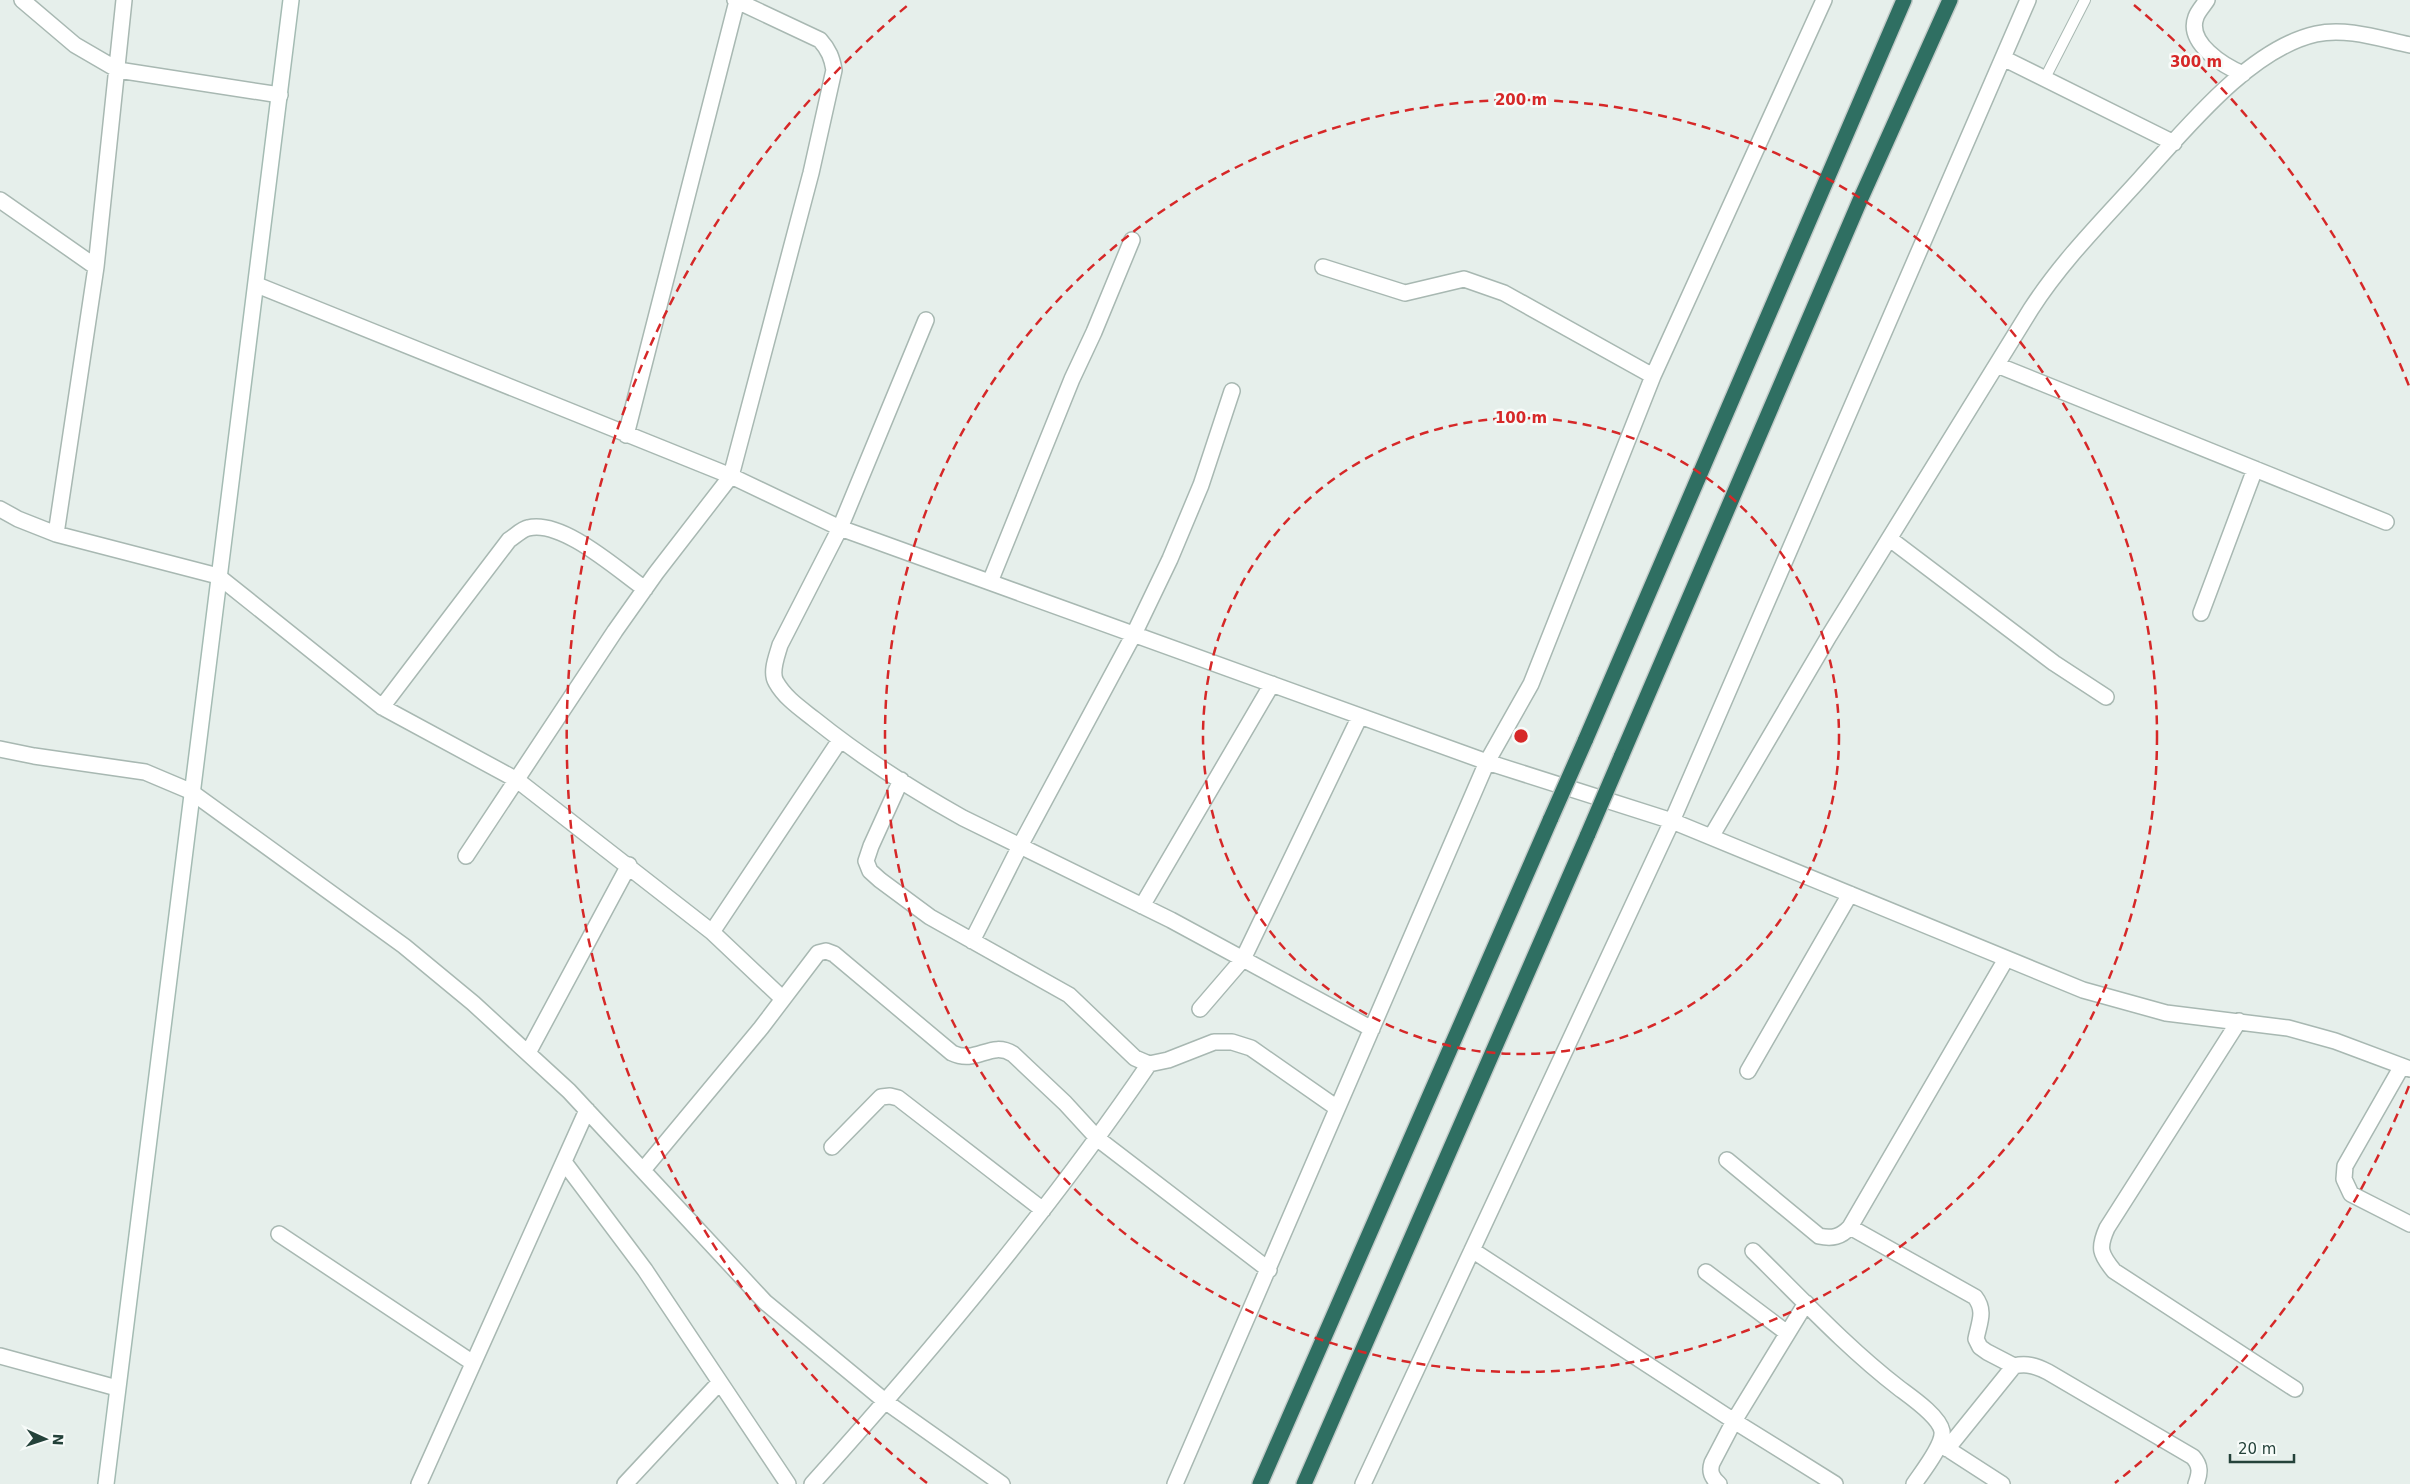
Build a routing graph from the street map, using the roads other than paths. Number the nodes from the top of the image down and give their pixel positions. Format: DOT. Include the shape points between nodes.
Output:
graph roads {
  1 [pos="22,0"];
  2 [pos="124,0"];
  3 [pos="292,0"];
  4 [pos="736,0"];
  5 [pos="1824,0"];
  6 [pos="1904,0"];
  7 [pos="1950,0"];
  8 [pos="2028,0"];
  9 [pos="2085,0"];
  10 [pos="2207,0"];
  11 [pos="2410,45"];
  12 [pos="2003,58"];
  13 [pos="118,70"];
  14 [pos="2243,74"];
  15 [pos="2045,78"];
  16 [pos="280,96"];
  17 [pos="2174,143"];
  18 [pos="0,200"];
  19 [pos="1132,240"];
  20 [pos="96,267"];
  21 [pos="1323,267"];
  22 [pos="257,285"];
  23 [pos="926,320"];
  24 [pos="1997,365"];
  25 [pos="1653,376"];
  26 [pos="1232,391"];
  27 [pos="626,435"];
  28 [pos="2255,469"];
  29 [pos="731,476"];
  30 [pos="0,508"];
  31 [pos="2386,522"];
  32 [pos="840,528"];
  33 [pos="56,534"];
  34 [pos="1890,539"];
  35 [pos="218,576"];
  36 [pos="990,582"];
  37 [pos="645,589"];
  38 [pos="2201,613"];
  39 [pos="1134,634"];
  40 [pos="1272,684"];
  41 [pos="2106,697"];
  42 [pos="382,706"];
  43 [pos="1360,716"];
  44 [pos="840,740"];
  45 [pos="0,749"];
  46 [pos="1487,762"];
  47 [pos="517,780"];
  48 [pos="901,780"];
  49 [pos="190,790"];
  50 [pos="1672,821"];
  51 [pos="1711,837"];
  52 [pos="1020,846"];
  53 [pos="466,856"];
  54 [pos="629,866"];
  55 [pos="1850,894"];
  56 [pos="1142,906"];
  57 [pos="712,932"];
  58 [pos="972,942"];
  59 [pos="1243,959"];
  60 [pos="2006,959"];
  61 [pos="783,999"];
  62 [pos="1200,1010"];
  63 [pos="2239,1021"];
  64 [pos="1372,1029"];
  65 [pos="528,1052"];
  66 [pos="1149,1064"];
  67 [pos="2406,1067"];
  68 [pos="1748,1071"];
  69 [pos="1338,1108"];
  70 [pos="587,1110"];
  71 [pos="1098,1139"];
  72 [pos="832,1147"];
  73 [pos="1727,1160"];
  74 [pos="564,1162"];
  75 [pos="643,1170"];
  76 [pos="1043,1210"];
  77 [pos="2410,1224"];
  78 [pos="1850,1227"];
  79 [pos="279,1234"];
  80 [pos="1472,1250"];
  81 [pos="1753,1251"];
  82 [pos="1269,1270"];
  83 [pos="1706,1272"];
  84 [pos="1806,1303"];
  85 [pos="1788,1333"];
  86 [pos="0,1356"];
  87 [pos="473,1363"];
  88 [pos="2014,1366"];
  89 [pos="719,1383"];
  90 [pos="117,1388"];
  91 [pos="2295,1389"];
  92 [pos="886,1402"];
  93 [pos="1734,1421"];
  94 [pos="1944,1446"];
  95 [pos="106,1484"];
  96 [pos="419,1484"];
  97 [pos="625,1484"];
  98 [pos="788,1484"];
  99 [pos="812,1484"];
  100 [pos="1002,1484"];
  101 [pos="1175,1484"];
  102 [pos="1260,1484"];
  103 [pos="1304,1484"];
  104 [pos="1363,1484"];
  105 [pos="1720,1484"];
  106 [pos="1836,1484"];
  107 [pos="1914,1484"];
  108 [pos="2002,1484"];
  109 [pos="2196,1484"];
  1 -- 13 [label="street" via="75,45"];
  2 -- 13 [label="street"];
  3 -- 16 [label="street"];
  4 -- 27 [label="street"];
  4 -- 29 [label="street" via="820,40 828,48 834,70 812,173"];
  5 -- 25 [label="street"];
  6 -- 102 [label="highway, bridge"];
  7 -- 103 [label="highway, bridge" via="1861,198"];
  8 -- 12 [label="street"];
  9 -- 15 [label="lane"];
  10 -- 14 [label="street" via="2196,18 2196,33 2208,53"];
  11 -- 14 [label="street" via="2344,32 2317,34 2292,42"];
  12 -- 15 [label="street"];
  12 -- 50 [label="street"];
  13 -- 16 [label="street"];
  13 -- 20 [label="street"];
  14 -- 17 [label="street" via="2228,85"];
  15 -- 17 [label="street"];
  16 -- 22 [label="street"];
  17 -- 24 [label="street" via="2050,281"];
  18 -- 20 [label="street"];
  19 -- 36 [label="street"];
  20 -- 33 [label="street"];
  21 -- 25 [label="street" via="1405,292 1464,278 1504,293"];
  22 -- 27 [label="street"];
  22 -- 35 [label="street"];
  23 -- 32 [label="street"];
  24 -- 28 [label="street"];
  24 -- 34 [label="street"];
  25 -- 46 [label="street" via="1531,684"];
  26 -- 39 [label="street" via="1185,527"];
  27 -- 29 [label="street"];
  28 -- 31 [label="street"];
  28 -- 38 [label="street"];
  29 -- 32 [label="street"];
  29 -- 37 [label="street"];
  30 -- 33 [label="street"];
  32 -- 36 [label="street"];
  32 -- 44 [label="street" via="780,645 775,661 775,680 789,699"];
  33 -- 35 [label="street"];
  34 -- 41 [label="street" via="2054,663"];
  34 -- 51 [label="street"];
  35 -- 42 [label="street"];
  35 -- 49 [label="street"];
  36 -- 39 [label="street"];
  37 -- 42 [label="street" via="577,541 549,528 527,528 509,540"];
  37 -- 47 [label="street"];
  39 -- 40 [label="street"];
  39 -- 52 [label="street"];
  40 -- 43 [label="street"];
  40 -- 56 [label="street"];
  42 -- 47 [label="street"];
  43 -- 46 [label="street"];
  43 -- 59 [label="street"];
  44 -- 48 [label="street"];
  44 -- 57 [label="street"];
  45 -- 49 [label="street" via="145,772"];
  46 -- 50 [label="street"];
  46 -- 64 [label="street"];
  47 -- 53 [label="street"];
  47 -- 54 [label="street"];
  48 -- 52 [label="street" via="963,818"];
  48 -- 58 [label="street" via="871,846 866,861 870,871 930,917"];
  49 -- 65 [label="street" via="404,946"];
  49 -- 90 [label="street"];
  50 -- 51 [label="street"];
  50 -- 80 [label="street"];
  51 -- 55 [label="street"];
  52 -- 56 [label="street"];
  52 -- 58 [label="street"];
  54 -- 57 [label="street"];
  54 -- 65 [label="street"];
  55 -- 60 [label="street"];
  55 -- 68 [label="street"];
  56 -- 59 [label="street"];
  57 -- 61 [label="street"];
  58 -- 66 [label="street" via="1070,995 1135,1058"];
  59 -- 62 [label="street"];
  59 -- 64 [label="street"];
  60 -- 63 [label="street" via="2082,990 2166,1013"];
  60 -- 78 [label="street"];
  61 -- 71 [label="street" via="818,953 834,954 952,1053 961,1058 972,1058 1004,1048 1013,1054"];
  61 -- 75 [label="street"];
  63 -- 67 [label="street" via="2288,1028"];
  63 -- 91 [label="street" via="2107,1228 2101,1242 2103,1258 2114,1271"];
  64 -- 69 [label="street"];
  65 -- 70 [label="street"];
  66 -- 69 [label="street" via="1214,1042 1232,1042 1251,1048"];
  66 -- 71 [label="street"];
  67 -- 77 [label="street" via="2345,1166 2344,1179 2351,1194"];
  69 -- 82 [label="street"];
  70 -- 74 [label="street"];
  70 -- 75 [label="street"];
  71 -- 76 [label="street"];
  71 -- 82 [label="street"];
  72 -- 76 [label="street" via="881,1097 898,1098"];
  73 -- 78 [label="street" via="1819,1236 1843,1235"];
  74 -- 87 [label="street"];
  74 -- 89 [label="street" via="645,1270"];
  75 -- 92 [label="street" via="765,1302"];
  76 -- 92 [label="street"];
  78 -- 88 [label="street" via="1975,1297 1981,1304 1976,1339 1980,1347"];
  79 -- 87 [label="street"];
  80 -- 93 [label="street"];
  80 -- 104 [label="street"];
  81 -- 84 [label="street"];
  82 -- 101 [label="street"];
  83 -- 85 [label="street"];
  84 -- 85 [label="street"];
  84 -- 94 [label="street" via="1862,1360 1938,1422"];
  85 -- 93 [label="street"];
  86 -- 90 [label="street"];
  87 -- 96 [label="street"];
  88 -- 94 [label="street"];
  88 -- 109 [label="street" via="2024,1364 2048,1372 2192,1458 2200,1473"];
  89 -- 97 [label="street"];
  89 -- 98 [label="street"];
  90 -- 95 [label="street"];
  92 -- 99 [label="street"];
  92 -- 100 [label="street"];
  93 -- 105 [label="street" via="1710,1470 1714,1480"];
  93 -- 106 [label="street"];
  94 -- 107 [label="street"];
  94 -- 108 [label="street"];
}
